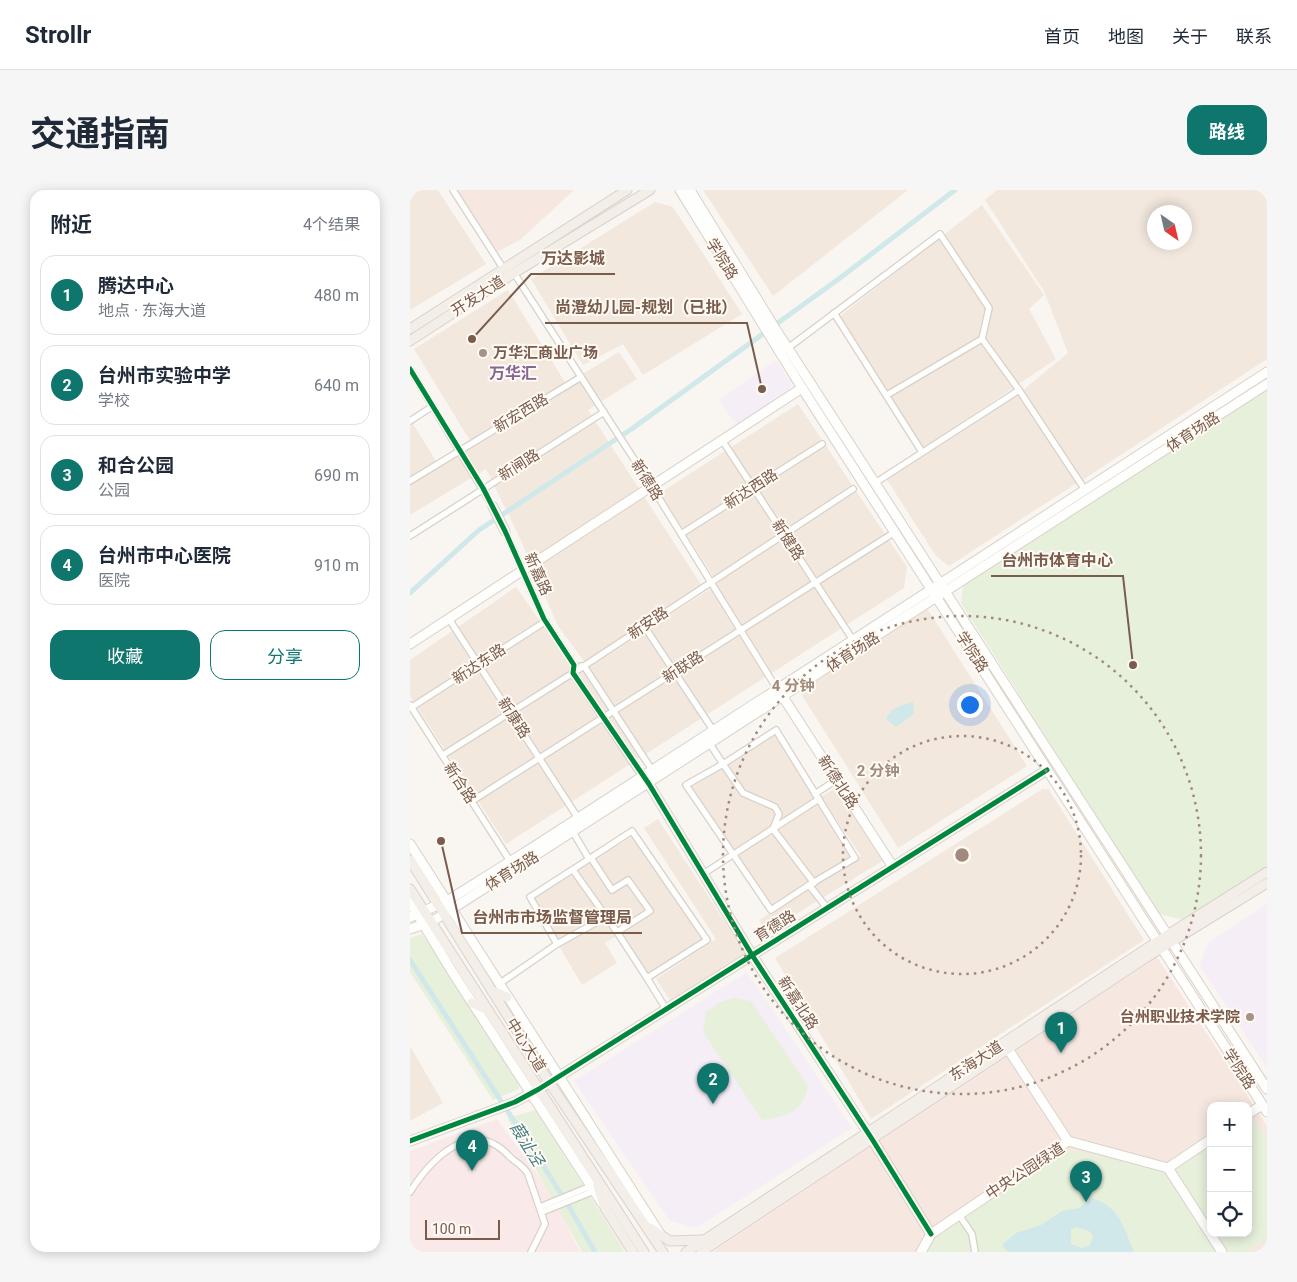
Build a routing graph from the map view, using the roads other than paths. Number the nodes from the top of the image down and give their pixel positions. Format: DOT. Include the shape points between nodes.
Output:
graph roads {
  1 [pos="452,190"];
  2 [pos="627,190"];
  3 [pos="650,190"];
  4 [pos="680,190"];
  5 [pos="690,190"];
  6 [pos="503,268"];
  7 [pos="514,273"];
  8 [pos="834,313"];
  9 [pos="761,314"];
  10 [pos="410,329"];
  11 [pos="773,333"];
  12 [pos="982,338"];
  13 [pos="410,341"];
  14 [pos="788,348"];
  15 [pos="410,369"];
  16 [pos="1267,372"];
  17 [pos="582,377"];
  18 [pos="1267,384"];
  19 [pos="802,388"];
  20 [pos="1019,390"];
  21 [pos="887,395"];
  22 [pos="433,406"];
  23 [pos="604,412"];
  24 [pos="410,421"];
  25 [pos="722,440"];
  26 [pos="822,444"];
  27 [pos="460,450"];
  28 [pos="922,452"];
  29 [pos="410,481"];
  30 [pos="875,483"];
  31 [pos="652,487"];
  32 [pos="483,488"];
  33 [pos="754,488"];
  34 [pos="853,489"];
  35 [pos="1084,490"];
  36 [pos="493,507"];
  37 [pos="505,531"];
  38 [pos="895,532"];
  39 [pos="681,534"];
  40 [pos="784,534"];
  41 [pos="410,536"];
  42 [pos="523,571"];
  43 [pos="710,581"];
  44 [pos="816,583"];
  45 [pos="940,584"];
  46 [pos="931,589"];
  47 [pos="945,592"];
  48 [pos="937,598"];
  49 [pos="449,619"];
  50 [pos="546,621"];
  51 [pos="644,626"];
  52 [pos="740,630"];
  53 [pos="853,640"];
  54 [pos="410,644"];
  55 [pos="478,664"];
  56 [pos="574,664"];
  57 [pos="584,666"];
  58 [pos="674,672"];
  59 [pos="573,673"];
  60 [pos="780,693"];
  61 [pos="411,706"];
  62 [pos="614,711"];
  63 [pos="510,713"];
  64 [pos="603,718"];
  65 [pos="712,730"];
  66 [pos="710,744"];
  67 [pos="442,756"];
  68 [pos="540,758"];
  69 [pos="723,764"];
  70 [pos="652,770"];
  71 [pos="1048,770"];
  72 [pos="642,776"];
  73 [pos="836,780"];
  74 [pos="649,784"];
  75 [pos="817,797"];
  76 [pos="472,801"];
  77 [pos="578,818"];
  78 [pos="772,829"];
  79 [pos="573,832"];
  80 [pos="410,844"];
  81 [pos="733,854"];
  82 [pos="590,859"];
  83 [pos="410,860"];
  84 [pos="510,861"];
  85 [pos="893,867"];
  86 [pos="573,870"];
  87 [pos="1267,872"];
  88 [pos="703,874"];
  89 [pos="1267,883"];
  90 [pos="811,884"];
  91 [pos="410,889"];
  92 [pos="410,902"];
  93 [pos="445,908"];
  94 [pos="827,908"];
  95 [pos="418,915"];
  96 [pos="606,917"];
  97 [pos="428,923"];
  98 [pos="410,929"];
  99 [pos="617,932"];
  100 [pos="1169,938"];
  101 [pos="557,944"];
  102 [pos="1159,944"];
  103 [pos="752,955"];
  104 [pos="647,978"];
  105 [pos="499,984"];
  106 [pos="492,992"];
  107 [pos="507,997"];
  108 [pos="472,1002"];
  109 [pos="666,1009"];
  110 [pos="488,1010"];
  111 [pos="1008,1049"];
  112 [pos="558,1076"];
  113 [pos="549,1082"];
  114 [pos="1267,1089"];
  115 [pos="536,1091"];
  116 [pos="1265,1108"];
  117 [pos="1252,1113"];
  118 [pos="870,1135"];
  119 [pos="410,1141"];
  120 [pos="1068,1142"];
  121 [pos="1207,1142"];
  122 [pos="1168,1168"];
  123 [pos="595,1176"];
  124 [pos="619,1179"];
  125 [pos="592,1188"];
  126 [pos="410,1192"];
  127 [pos="605,1208"];
  128 [pos="541,1209"];
  129 [pos="959,1215"];
  130 [pos="641,1219"];
  131 [pos="931,1234"];
  132 [pos="661,1236"];
  133 [pos="704,1248"];
  134 [pos="531,1252"];
  135 [pos="633,1252"];
  136 [pos="644,1252"];
  137 [pos="663,1252"];
  138 [pos="686,1252"];
  139 [pos="921,1252"];
  140 [pos="975,1252"];
  141 [pos="1222,1252"];
  1 -- 6 [label="street"];
  2 -- 10 [label="main road, 开发大道"];
  3 -- 7 [label="main road, 开发大道"];
  4 -- 9 [label="main road, 学院路"];
  5 -- 9 [label="main road, 学院路"];
  7 -- 13 [label="main road, 开发大道"];
  7 -- 17 [label="street, 新德路"];
  8 -- 12 [label="street" via="940,234 989,308"];
  8 -- 14 [label="street"];
  8 -- 21 [label="street"];
  9 -- 11 [label="main road, 学院路"];
  11 -- 14 [label="main road, 学院路"];
  11 -- 19 [label="main road, 学院路"];
  12 -- 20 [label="street"];
  12 -- 21 [label="street"];
  14 -- 30 [label="main road, 学院路"];
  15 -- 22 [label="street, 新嘉路"];
  16 -- 35 [label="main road"];
  17 -- 23 [label="street, 新德路"];
  17 -- 27 [label="street, 新宏西路"];
  18 -- 47 [label="main road, 体育场路"];
  19 -- 25 [label="main road"];
  19 -- 38 [label="main road, 学院路"];
  20 -- 28 [label="street"];
  20 -- 35 [label="street"];
  21 -- 28 [label="street"];
  22 -- 24 [label="street"];
  22 -- 27 [label="street, 新嘉路"];
  23 -- 31 [label="street, 新德路"];
  23 -- 32 [label="street, 新闸路"];
  25 -- 31 [label="main road"];
  25 -- 33 [label="street, 新健路"];
  26 -- 33 [label="street, 新达西路"];
  27 -- 29 [label="street, 新宏西路"];
  27 -- 32 [label="street, 新嘉路"];
  28 -- 30 [label="street"];
  30 -- 45 [label="main road, 学院路"];
  31 -- 39 [label="street, 新德路"];
  31 -- 42 [label="main road"];
  32 -- 36 [label="street, 新嘉路"];
  32 -- 41 [label="street, 新闸路"];
  33 -- 39 [label="street, 新达西路"];
  33 -- 40 [label="street, 新健路"];
  34 -- 40 [label="street, 新安路"];
  35 -- 45 [label="main road"];
  36 -- 37 [label="main road, 新嘉路"];
  37 -- 42 [label="street, 新嘉路"];
  38 -- 44 [label="street, 新联路"];
  38 -- 46 [label="main road, 学院路"];
  39 -- 43 [label="street, 新德路"];
  40 -- 43 [label="street, 新安路"];
  40 -- 44 [label="street, 新健路"];
  42 -- 49 [label="main road"];
  42 -- 50 [label="street, 新嘉路"];
  43 -- 51 [label="street, 新安路"];
  43 -- 52 [label="street, 新德路"];
  44 -- 52 [label="street, 新联路"];
  44 -- 53 [label="street, 新健路"];
  45 -- 46 [label="main road"];
  45 -- 47 [label="main road, 学院路"];
  46 -- 48 [label="main road, 学院路"];
  46 -- 53 [label="main road"];
  47 -- 48 [label="main road, 体育场路"];
  47 -- 100 [label="main road, 学院路"];
  48 -- 60 [label="main road, 体育场路"];
  48 -- 71 [label="main road, 学院路"];
  49 -- 54 [label="main road"];
  49 -- 55 [label="street, 新康路"];
  50 -- 55 [label="street, 新达东路"];
  50 -- 56 [label="street, 新嘉路"];
  51 -- 57 [label="street, 新安路"];
  51 -- 58 [label="street"];
  52 -- 58 [label="street, 新联路"];
  52 -- 60 [label="street, 新德路"];
  53 -- 60 [label="main road"];
  55 -- 61 [label="street, 新达东路"];
  55 -- 63 [label="street, 新康路"];
  56 -- 57 [label="street"];
  56 -- 59 [label="street"];
  57 -- 59 [label="street, 新安路"];
  57 -- 62 [label="street"];
  58 -- 62 [label="street, 新联路"];
  58 -- 65 [label="street"];
  59 -- 63 [label="street, 新安路"];
  59 -- 64 [label="street"];
  60 -- 65 [label="main road"];
  60 -- 66 [label="main road, 体育场路"];
  60 -- 73 [label="main road, 新德北路"];
  61 -- 67 [label="street, 新合路"];
  62 -- 64 [label="street, 新联路"];
  62 -- 70 [label="street"];
  63 -- 67 [label="street, 新安路"];
  63 -- 68 [label="street, 新康路"];
  64 -- 68 [label="street, 新联路"];
  64 -- 72 [label="street"];
  65 -- 70 [label="main road"];
  66 -- 69 [label="street"];
  66 -- 74 [label="main road, 体育场路"];
  67 -- 76 [label="street, 新合路"];
  68 -- 76 [label="street, 新联路"];
  68 -- 77 [label="street, 新康路"];
  69 -- 75 [label="street" via="776,730"];
  69 -- 78 [label="street" via="743,793 775,806 779,814"];
  69 -- 81 [label="street" via="686,785"];
  70 -- 72 [label="main road"];
  70 -- 74 [label="street"];
  71 -- 85 [label="main road, 育德路"];
  71 -- 102 [label="main road, 学院路"];
  72 -- 74 [label="street"];
  72 -- 77 [label="main road"];
  73 -- 75 [label="street"];
  73 -- 85 [label="main road, 新德北路"];
  74 -- 79 [label="main road, 体育场路"];
  74 -- 88 [label="main road, 新嘉北路"];
  75 -- 78 [label="street"];
  75 -- 90 [label="street" via="854,858"];
  76 -- 84 [label="street, 新合路"];
  77 -- 84 [label="main road"];
  78 -- 81 [label="street"];
  78 -- 90 [label="street"];
  79 -- 82 [label="street"];
  79 -- 93 [label="main road, 体育场路"];
  80 -- 93 [label="main road"];
  81 -- 88 [label="street"];
  81 -- 90 [label="street" via="771,910"];
  82 -- 86 [label="street"];
  82 -- 99 [label="street" via="612,890 628,880 650,911"];
  82 -- 104 [label="street" via="632,831 707,940"];
  83 -- 93 [label="main road, 中心大道"];
  84 -- 93 [label="main road"];
  85 -- 94 [label="main road, 育德路"];
  86 -- 96 [label="street"];
  86 -- 101 [label="street" via="530,897"];
  87 -- 100 [label="main road, 东海大道"];
  88 -- 103 [label="main road, 新嘉北路"];
  89 -- 100 [label="main road, 东海大道"];
  90 -- 94 [label="street"];
  91 -- 95 [label="main road, 中心大道"];
  92 -- 95 [label="main road"];
  93 -- 95 [label="main road"];
  93 -- 97 [label="main road, 体育场路"];
  93 -- 105 [label="main road"];
  93 -- 106 [label="main road, 中心大道"];
  94 -- 103 [label="main road, 育德路"];
  95 -- 97 [label="main road, 中心大道"];
  96 -- 99 [label="street"];
  96 -- 101 [label="street"];
  97 -- 98 [label="main road, 体育场路"];
  97 -- 108 [label="main road"];
  97 -- 110 [label="main road, 中心大道"];
  99 -- 104 [label="street"];
  100 -- 102 [label="main road, 东海大道"];
  100 -- 114 [label="main road, 学院路"];
  101 -- 105 [label="street"];
  102 -- 111 [label="main road, 东海大道"];
  102 -- 116 [label="main road, 学院路"];
  102 -- 118 [label="main road, 东海大道"];
  103 -- 109 [label="main road, 育德路"];
  103 -- 118 [label="main road, 新嘉北路"];
  104 -- 109 [label="street"];
  105 -- 107 [label="main road"];
  106 -- 107 [label="main road"];
  106 -- 113 [label="main road, 中心大道"];
  107 -- 112 [label="main road"];
  108 -- 110 [label="main road"];
  108 -- 115 [label="main road"];
  109 -- 112 [label="main road, 育德路"];
  110 -- 115 [label="main road, 中心大道"];
  111 -- 118 [label="main road, 东海大道"];
  111 -- 120 [label="main road"];
  112 -- 113 [label="main road, 育德路"];
  112 -- 124 [label="main road"];
  113 -- 115 [label="main road, 育德路"];
  113 -- 124 [label="main road, 中心大道"];
  115 -- 119 [label="main road, 育德路"];
  115 -- 123 [label="main road, 中心大道"];
  115 -- 125 [label="main road"];
  116 -- 117 [label="main road"];
  118 -- 131 [label="main road, 新嘉北路"];
  118 -- 133 [label="main road, 东海大道"];
  120 -- 122 [label="main road, 中央公园绿道"];
  120 -- 129 [label="main road, 中央公园绿道"];
  121 -- 122 [label="main road"];
  122 -- 141 [label="main road"];
  123 -- 127 [label="main road"];
  123 -- 136 [label="main road, 中心大道"];
  124 -- 130 [label="main road, 中心大道"];
  124 -- 132 [label="main road"];
  125 -- 127 [label="main road"];
  125 -- 128 [label="street"];
  126 -- 128 [label="street" via="429,1165 455,1145 472,1139 483,1140 507,1152 525,1167"];
  127 -- 135 [label="main road"];
  128 -- 134 [label="street" via="545,1224"];
  129 -- 131 [label="main road, 中央公园绿道"];
  129 -- 140 [label="street" via="972,1234"];
  130 -- 132 [label="main road"];
  130 -- 137 [label="main road, 中心大道"];
  131 -- 139 [label="main road, 中央公园绿道"];
  132 -- 133 [label="main road"];
  133 -- 138 [label="main road, 东海大道"];
}
